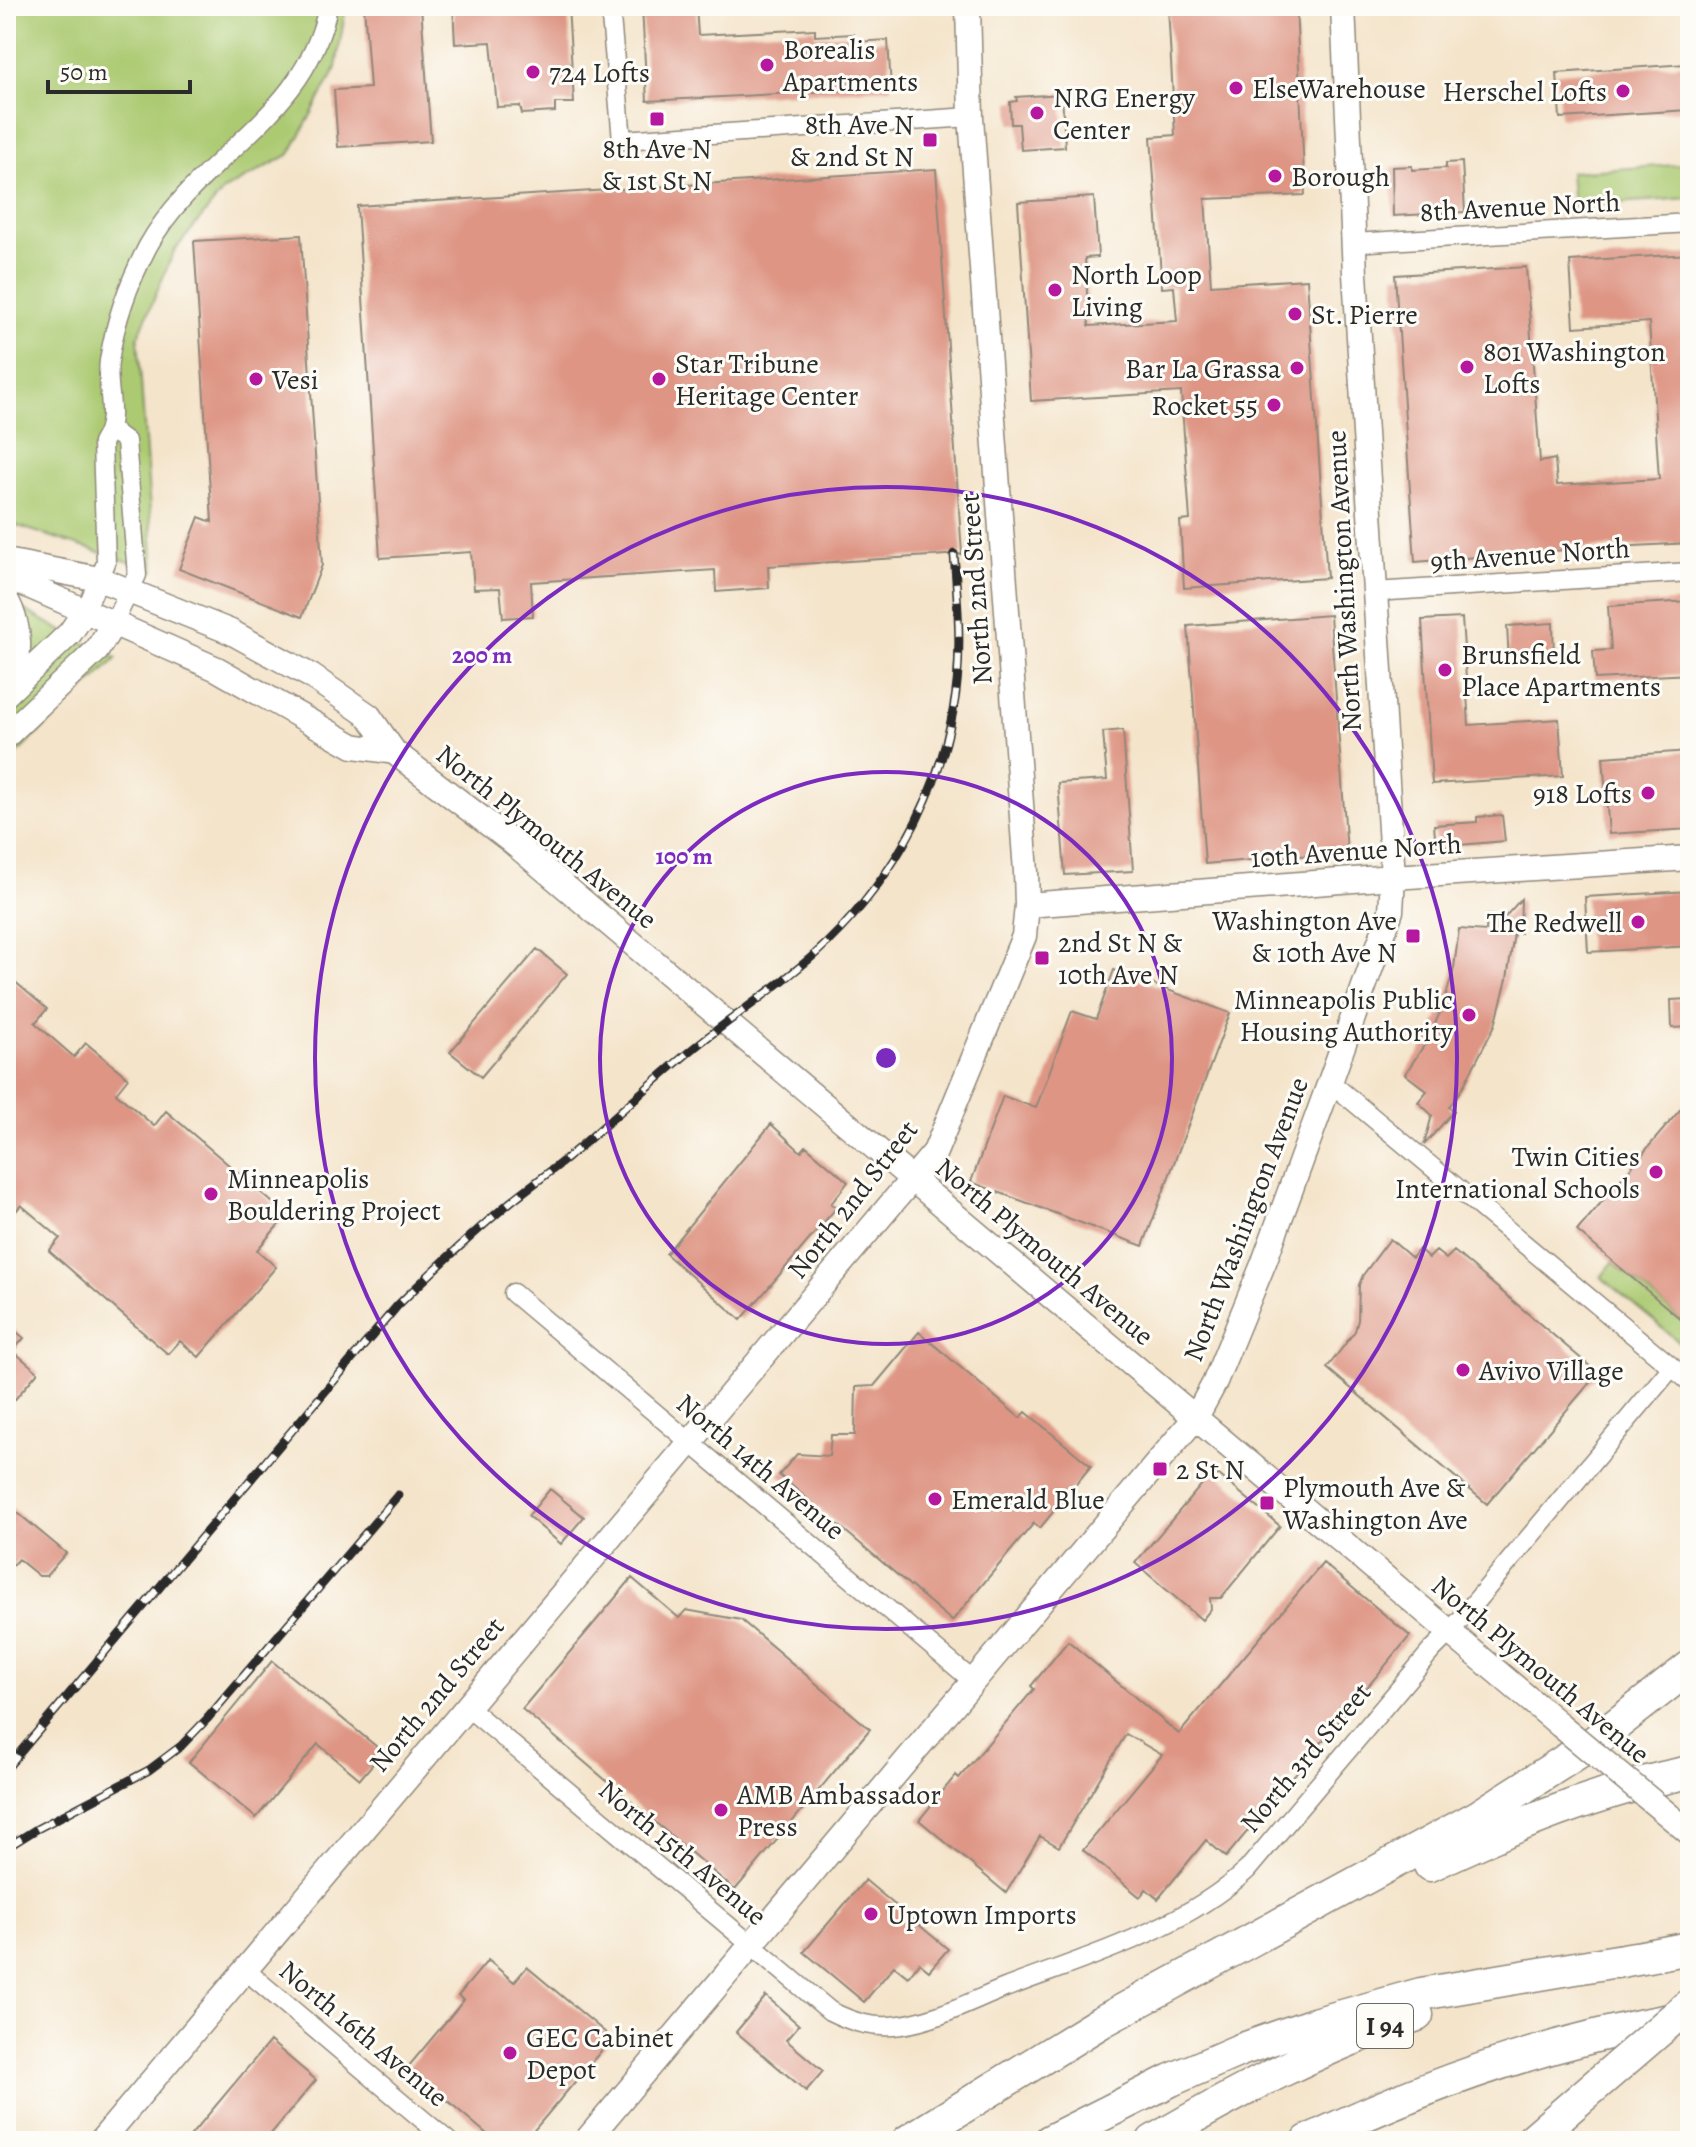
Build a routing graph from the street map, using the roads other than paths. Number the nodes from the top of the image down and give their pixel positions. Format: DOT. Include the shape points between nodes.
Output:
graph roads {
  1 [pos="328,6"];
  2 [pos="610,6"];
  3 [pos="968,6"];
  4 [pos="1343,6"];
  5 [pos="971,117"];
  6 [pos="1690,223"];
  7 [pos="1353,243"];
  8 [pos="111,430"];
  9 [pos="6,561"];
  10 [pos="1690,572"];
  11 [pos="6,576"];
  12 [pos="99,579"];
  13 [pos="130,591"];
  14 [pos="1374,592"];
  15 [pos="6,599"];
  16 [pos="85,611"];
  17 [pos="113,624"];
  18 [pos="8,692"];
  19 [pos="6,736"];
  20 [pos="394,752"];
  21 [pos="1690,858"];
  22 [pos="1393,877"];
  23 [pos="1027,905"];
  24 [pos="1330,1082"];
  25 [pos="913,1179"];
  26 [pos="513,1293"];
  27 [pos="1672,1367"];
  28 [pos="1690,1382"];
  29 [pos="1196,1417"];
  30 [pos="689,1441"];
  31 [pos="1450,1632"];
  32 [pos="1690,1667"];
  33 [pos="973,1681"];
  34 [pos="466,1706"];
  35 [pos="1690,1772"];
  36 [pos="1690,1833"];
  37 [pos="750,1946"];
  38 [pos="1690,1948"];
  39 [pos="1635,1958"];
  40 [pos="244,1969"];
  41 [pos="1690,2004"];
  42 [pos="1690,2017"];
  43 [pos="872,2027"];
  44 [pos="1050,2052"];
  45 [pos="101,2141"];
  46 [pos="448,2141"];
  47 [pos="586,2141"];
  48 [pos="908,2141"];
  49 [pos="1050,2141"];
  50 [pos="1153,2141"];
  51 [pos="1308,2141"];
  52 [pos="1531,2141"];
  1 -- 8 [label="street" via="316,44 273,112 198,182 148,246 123,301 108,365"];
  2 -- 5 [label="street" via="622,140"];
  3 -- 5 [label="main road, North 2nd Street"];
  4 -- 7 [label="main road, North Washington Avenue"];
  5 -- 23 [label="main road, North 2nd Street"];
  6 -- 7 [label="street, 8th Avenue North"];
  7 -- 14 [label="main road, North Washington Avenue"];
  8 -- 12 [label="street" via="102,443 106,563"];
  8 -- 13 [label="street" via="126,441 137,575"];
  9 -- 12 [label="main road, North Plymouth Avenue"];
  10 -- 14 [label="street, 9th Avenue North"];
  11 -- 16 [label="main road, North Plymouth Avenue"];
  12 -- 13 [label="main road, North Plymouth Avenue"];
  12 -- 16 [label="street"];
  13 -- 17 [label="street"];
  13 -- 20 [label="main road, North Plymouth Avenue" via="231,632 311,676 369,716"];
  14 -- 22 [label="main road, North Washington Avenue"];
  15 -- 18 [label="main road" via="19,631 19,664"];
  16 -- 17 [label="main road, North Plymouth Avenue"];
  16 -- 18 [label="main road" via="70,633"];
  17 -- 19 [label="main road" via="97,650"];
  17 -- 20 [label="main road, North Plymouth Avenue" via="217,669 353,746"];
  20 -- 25 [label="main road, North Plymouth Avenue" via="511,841"];
  21 -- 22 [label="main road, 10th Avenue North"];
  22 -- 23 [label="main road, 10th Avenue North"];
  22 -- 24 [label="main road, North Washington Avenue" via="1391,911"];
  23 -- 25 [label="main road, North 2nd Street" via="1024,936 935,1152"];
  24 -- 27 [label="street"];
  24 -- 29 [label="main road, North Washington Avenue" via="1264,1262"];
  25 -- 29 [label="main road, North Plymouth Avenue"];
  25 -- 30 [label="main road, North 2nd Street"];
  26 -- 30 [label="street, North 14th Avenue"];
  27 -- 28 [label="street"];
  27 -- 31 [label="street, North 3rd Street"];
  29 -- 31 [label="main road, North Plymouth Avenue"];
  29 -- 33 [label="main road, North Washington Avenue"];
  30 -- 33 [label="street, North 14th Avenue"];
  30 -- 34 [label="main road, North 2nd Street"];
  31 -- 36 [label="main road, North Plymouth Avenue, bridge"];
  31 -- 43 [label="street, North 3rd Street" via="1247,1870 1211,1898 1141,1936 927,2019"];
  32 -- 44 [label="highway" via="1594,1742 1479,1816"];
  33 -- 37 [label="main road, North Washington Avenue"];
  34 -- 37 [label="street, North 15th Avenue"];
  34 -- 40 [label="main road, North 2nd Street"];
  35 -- 44 [label="highway" via="1589,1800 1490,1838"];
  37 -- 43 [label="street, North 15th Avenue" via="830,2011"];
  37 -- 47 [label="main road, North Washington Avenue"];
  38 -- 39 [label="highway, I 94"];
  39 -- 49 [label="highway" via="1421,1994 1314,2024 1171,2080"];
  39 -- 50 [label="highway, I 94" via="1479,1995 1404,2019 1276,2074"];
  40 -- 45 [label="main road, North 2nd Street"];
  40 -- 46 [label="street, North 16th Avenue"];
  41 -- 52 [label="highway, bridge"];
  42 -- 51 [label="highway" via="1523,2057 1381,2108"];
  44 -- 48 [label="highway"];
}
